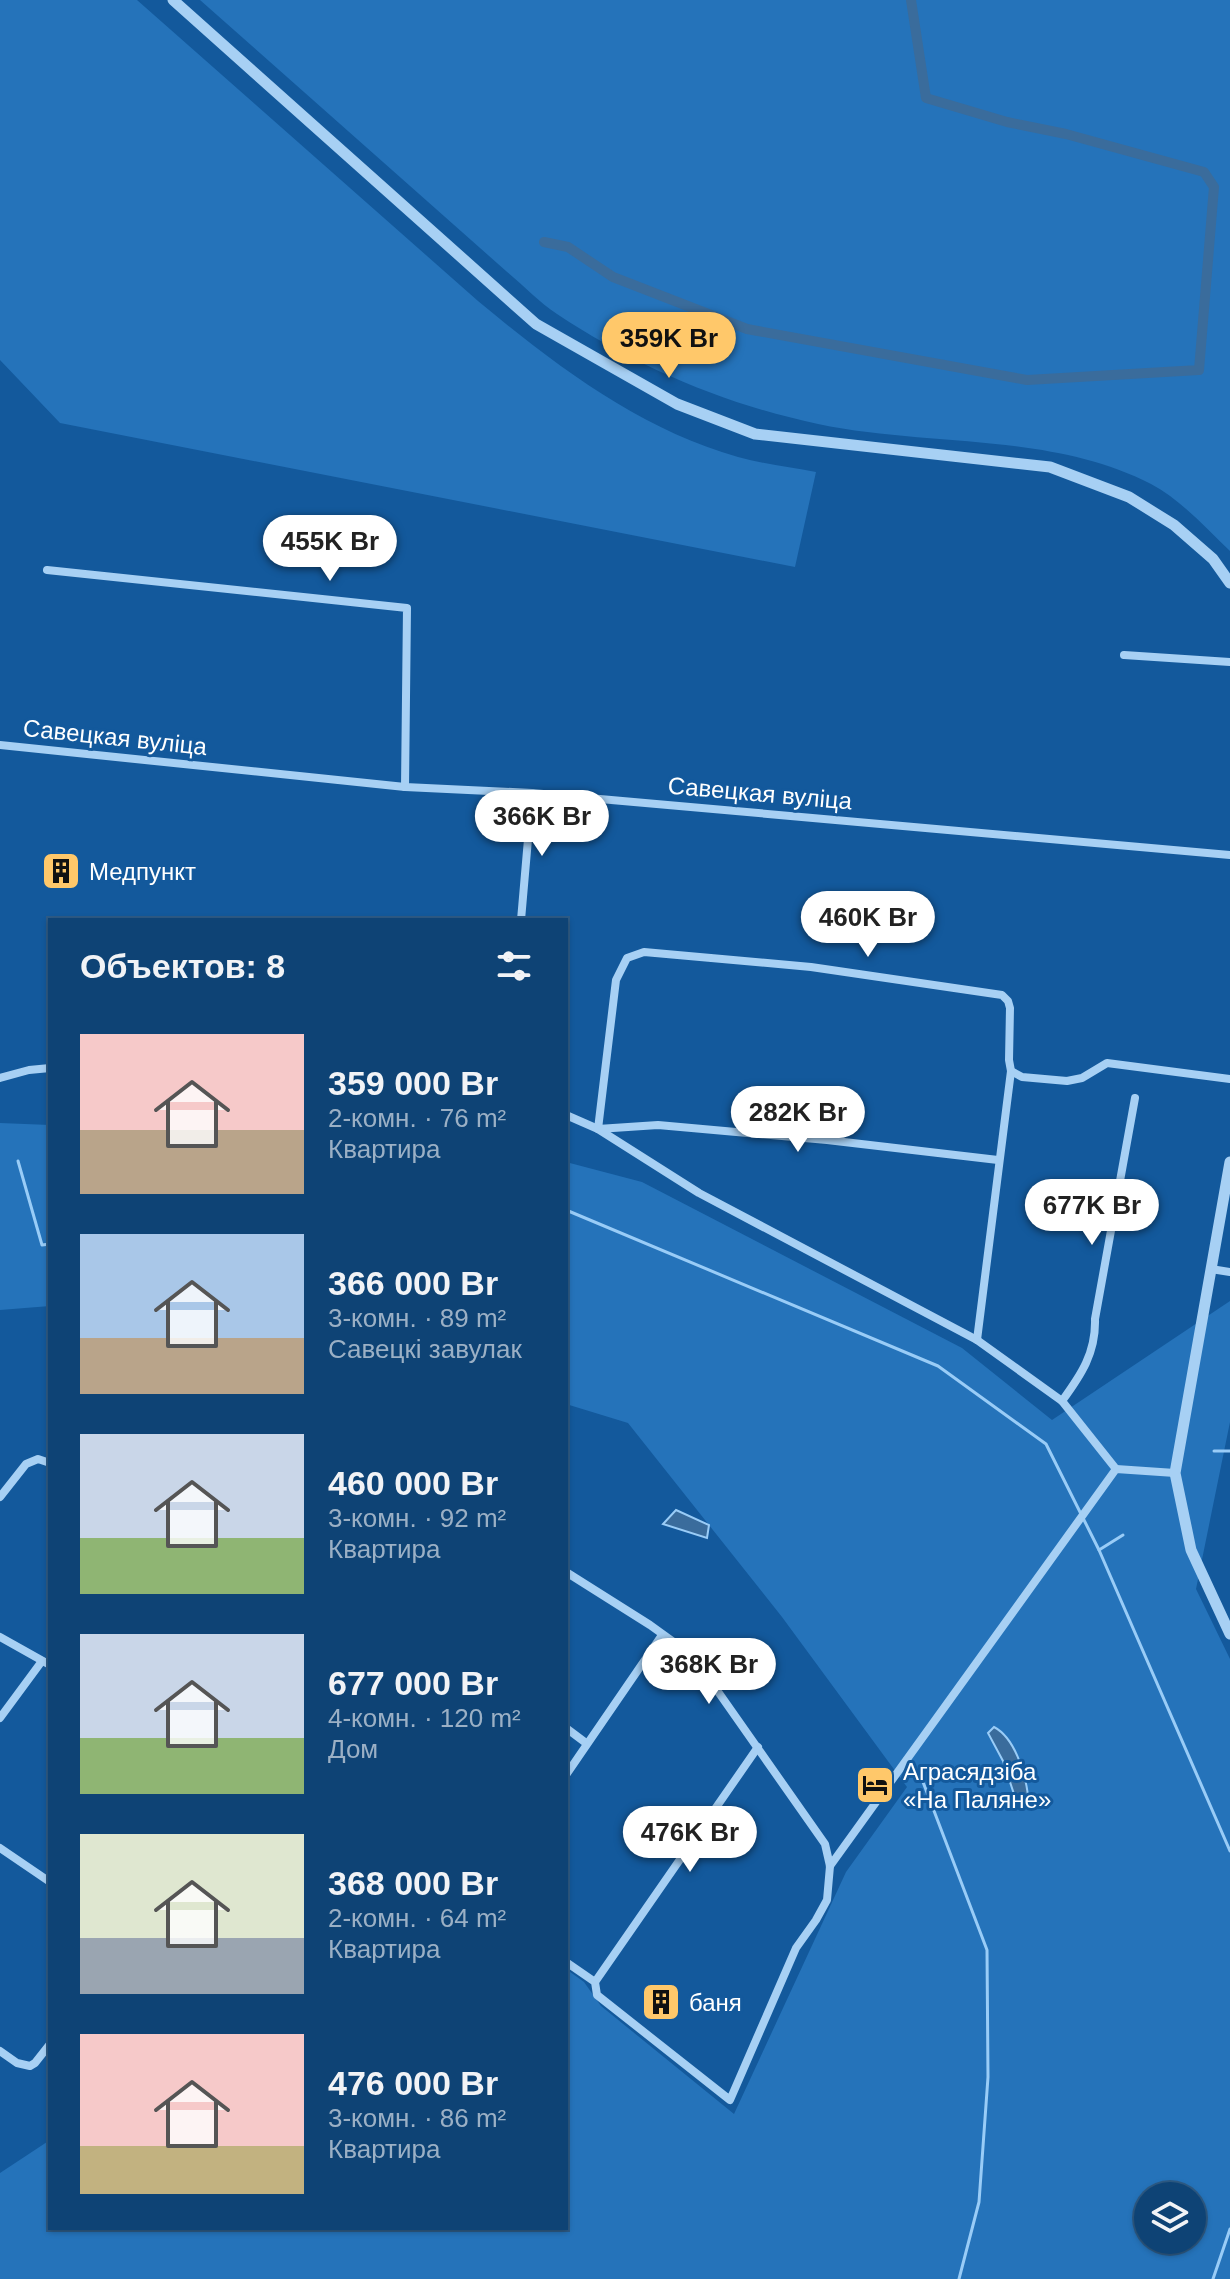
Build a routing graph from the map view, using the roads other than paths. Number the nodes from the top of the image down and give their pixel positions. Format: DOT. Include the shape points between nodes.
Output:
graph roads {
  1 [pos="173,0"];
  2 [pos="47,570"];
  3 [pos="1230,583"];
  4 [pos="1124,655"];
  5 [pos="1230,662"];
  6 [pos="0,745"];
  7 [pos="405,787"];
  8 [pos="532,793"];
  9 [pos="1230,855"];
  10 [pos="521,918"];
  11 [pos="48,1068"];
  12 [pos="1011,1071"];
  13 [pos="0,1078"];
  14 [pos="1230,1079"];
  15 [pos="1135,1098"];
  16 [pos="568,1116"];
  17 [pos="598,1129"];
  18 [pos="998,1160"];
  19 [pos="1230,1162"];
  20 [pos="1211,1269"];
  21 [pos="1230,1272"];
  22 [pos="977,1340"];
  23 [pos="1062,1401"];
  24 [pos="48,1462"];
  25 [pos="1116,1469"];
  26 [pos="1175,1473"];
  27 [pos="0,1497"];
  28 [pos="568,1573"];
  29 [pos="1230,1634"];
  30 [pos="662,1635"];
  31 [pos="0,1637"];
  32 [pos="46,1663"];
  33 [pos="0,1718"];
  34 [pos="568,1730"];
  35 [pos="586,1743"];
  36 [pos="758,1747"];
  37 [pos="568,1772"];
  38 [pos="0,1848"];
  39 [pos="830,1866"];
  40 [pos="48,1881"];
  41 [pos="568,1963"];
  42 [pos="595,1982"];
  43 [pos="48,2047"];
  44 [pos="0,2051"];
  1 -- 3 [label="street" via="536,324 677,404 755,434 1050,467 1129,497 1174,525 1213,559"];
  2 -- 7 [label="street" via="407,608"];
  4 -- 5 [label="street"];
  6 -- 7 [label="street, Савецкая вуліца"];
  7 -- 8 [label="street, Савецкая вуліца"];
  8 -- 9 [label="street, Савецкая вуліца"];
  8 -- 10 [label="street"];
  11 -- 13 [label="street"];
  12 -- 14 [label="street" via="1067,1081 1107,1063"];
  12 -- 17 [label="street" via="1010,1008 1002,995 811,967 644,952 627,958 616,980"];
  12 -- 18 [label="street"];
  15 -- 23 [label="street" via="1096,1336 1087,1367"];
  16 -- 17 [label="street"];
  17 -- 18 [label="street" via="658,1125"];
  17 -- 22 [label="street" via="699,1193"];
  18 -- 22 [label="street"];
  19 -- 20 [label="street"];
  20 -- 21 [label="street"];
  20 -- 26 [label="street"];
  22 -- 23 [label="street"];
  23 -- 25 [label="street"];
  24 -- 27 [label="street" via="38,1459 26,1464"];
  25 -- 26 [label="street"];
  25 -- 39 [label="street"];
  26 -- 29 [label="street" via="1191,1550"];
  28 -- 30 [label="street"];
  30 -- 35 [label="street"];
  30 -- 36 [label="street" via="693,1656"];
  31 -- 32 [label="street"];
  32 -- 33 [label="street"];
  34 -- 35 [label="street"];
  35 -- 37 [label="street"];
  36 -- 39 [label="street" via="825,1844"];
  36 -- 42 [label="street"];
  38 -- 40 [label="street"];
  39 -- 42 [label="street" via="827,1900 796,1948 730,2100 597,1995"];
  41 -- 42 [label="street"];
  43 -- 44 [label="street" via="30,2066"];
}
